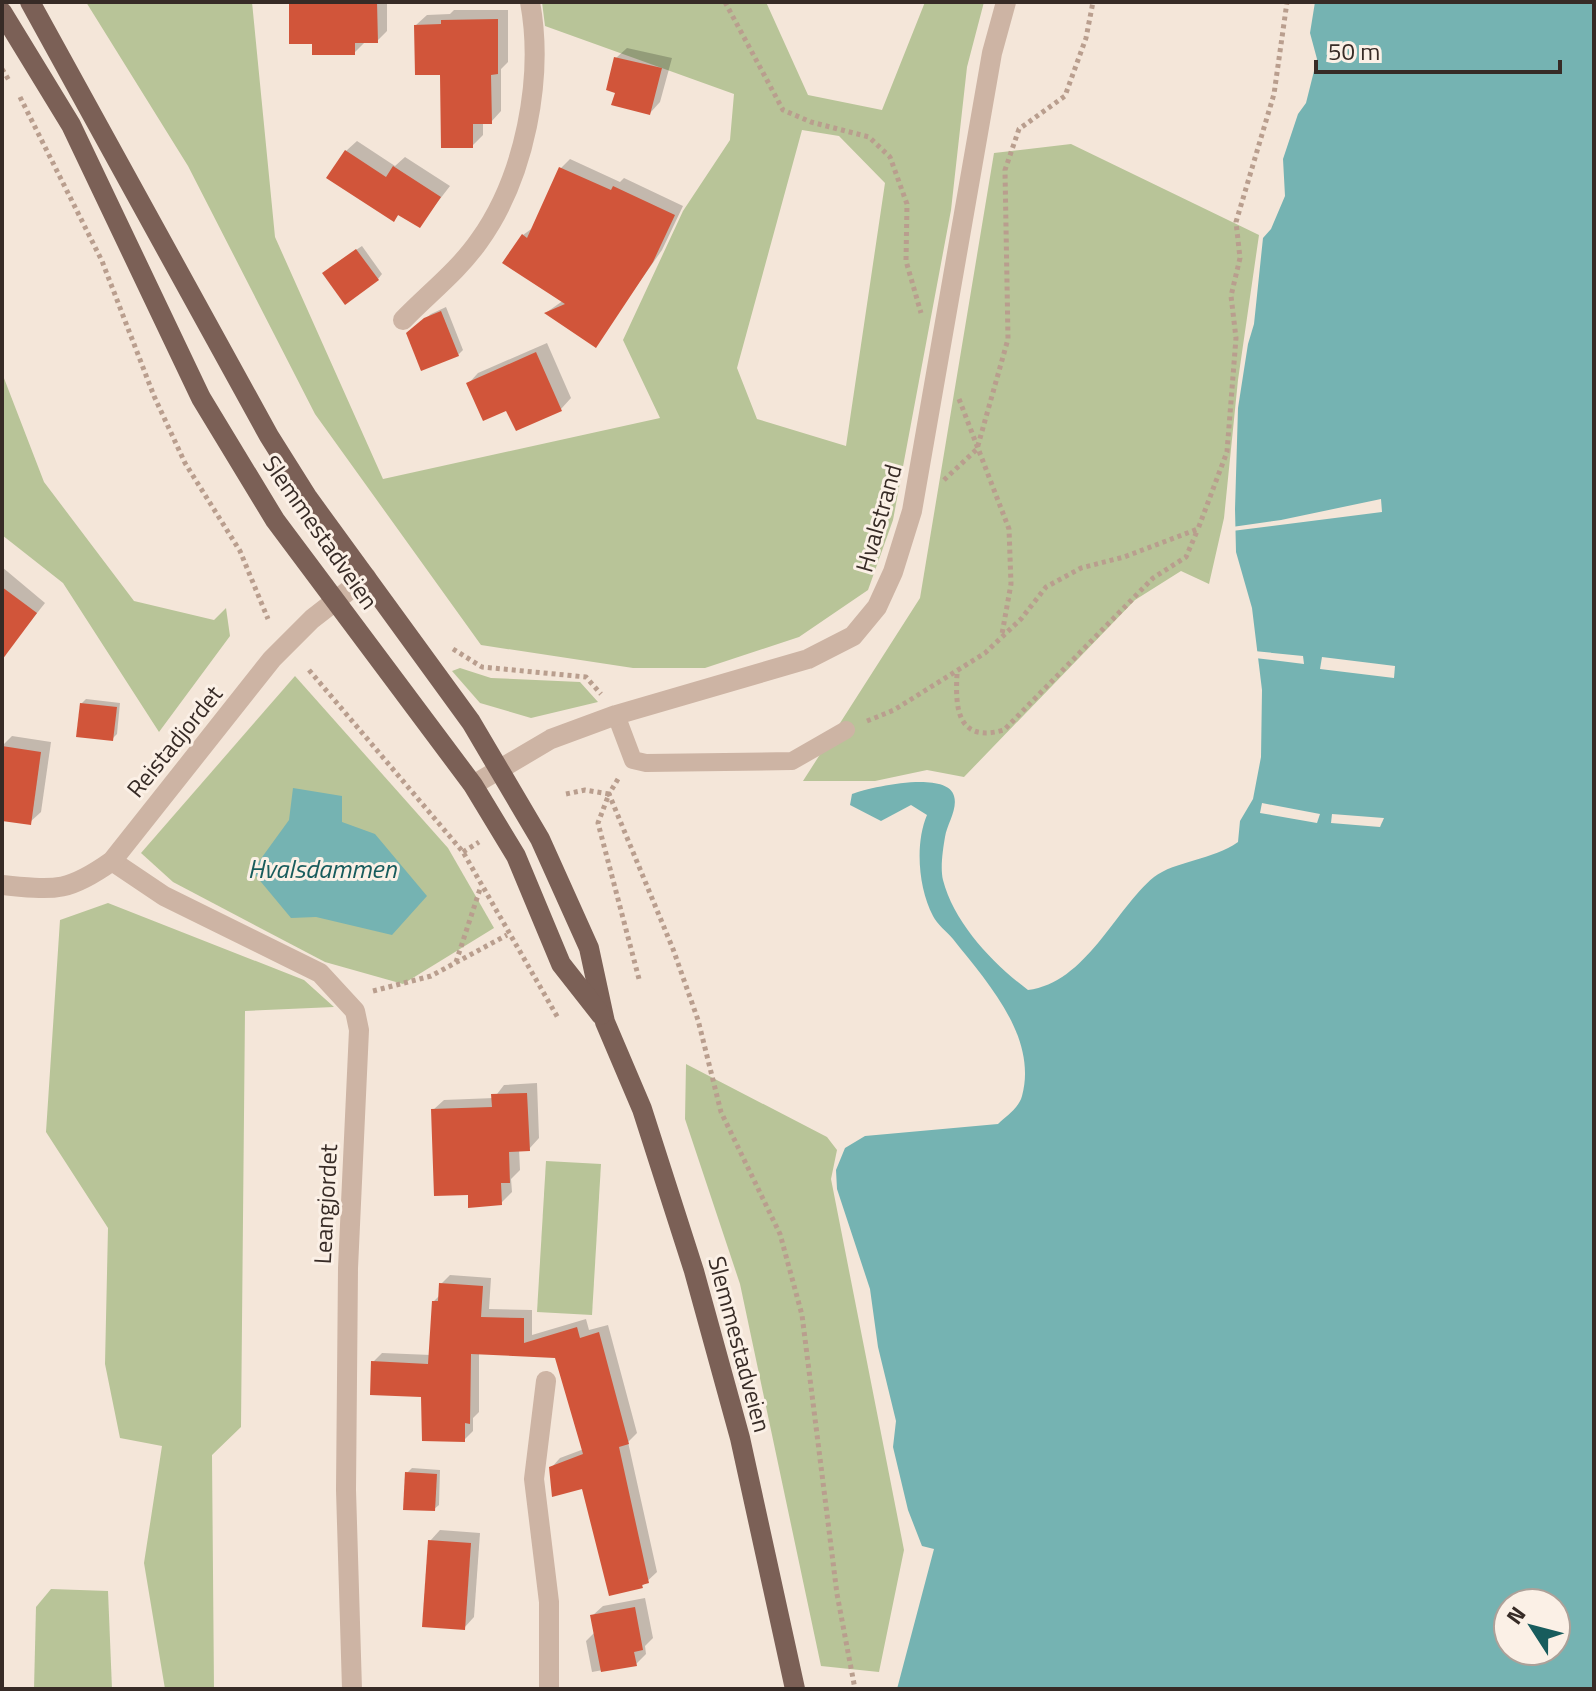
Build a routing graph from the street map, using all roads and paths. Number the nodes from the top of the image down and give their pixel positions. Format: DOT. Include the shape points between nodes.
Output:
graph roads {
  1 [pos="30,2"];
  2 [pos="530,2"];
  3 [pos="725,2"];
  4 [pos="1006,2"];
  5 [pos="1093,2"];
  6 [pos="1287,2"];
  7 [pos="2,12"];
  8 [pos="2,69"];
  9 [pos="403,320"];
  10 [pos="941,352"];
  11 [pos="957,394"];
  12 [pos="977,449"];
  13 [pos="912,511"];
  14 [pos="1198,529"];
  15 [pos="366,577"];
  16 [pos="336,601"];
  17 [pos="268,619"];
  18 [pos="1001,637"];
  19 [pos="445,639"];
  20 [pos="309,670"];
  21 [pos="957,673"];
  22 [pos="616,715"];
  23 [pos="846,730"];
  24 [pos="633,760"];
  25 [pos="500,770"];
  26 [pos="473,785"];
  27 [pos="566,794"];
  28 [pos="609,794"];
  29 [pos="112,861"];
  30 [pos="2,885"];
  31 [pos="481,886"];
  32 [pos="507,935"];
  33 [pos="456,963"];
  34 [pos="639,979"];
  35 [pos="343,994"];
  36 [pos="558,1018"];
  37 [pos="605,1022"];
  38 [pos="546,1381"];
  39 [pos="352,1689"];
  40 [pos="549,1689"];
  41 [pos="795,1689"];
  42 [pos="855,1689"];
  1 -- 15 [label="main road, Slemmestadveien" via="269,436"];
  2 -- 9 [label="street" via="536,71 524,141 498,207 479,242"];
  3 -- 10 [label="path" via="783,110 869,137 890,157 907,204 906,261 918,307"];
  4 -- 10 [label="street, Hvalstrand" via="992,53"];
  5 -- 12 [label="path" via="1065,96 1019,129 1005,170 1008,339"];
  6 -- 14 [label="path" via="1274,94 1236,222 1240,258 1231,296 1236,338 1227,452"];
  7 -- 16 [label="main road, Slemmestadveien" via="71,125 201,398 275,520"];
  8 -- 17 [label="path" via="72,197 185,463 240,551"];
  10 -- 13 [label="street, Hvalstrand"];
  11 -- 12 [label="path"];
  12 -- 13 [label="path"];
  12 -- 18 [label="path" via="1009,529 1011,584"];
  13 -- 22 [label="street, Hvalstrand" via="877,607 853,636 808,659"];
  14 -- 18 [label="path" via="1046,587"];
  14 -- 21 [label="path" via="1186,557 1153,578 1004,730 978,733 959,717"];
  15 -- 16 [label="street, Reistadjordet"];
  15 -- 25 [label="main road, Slemmestadveien"];
  16 -- 26 [label="main road, Slemmestadveien"];
  16 -- 29 [label="street, Reistadjordet" via="272,659"];
  18 -- 21 [label="path"];
  19 -- 22 [label="path" via="482,667 586,677"];
  20 -- 31 [label="path" via="463,852"];
  21 -- 23 [label="path" via="894,710"];
  22 -- 24 [label="lane"];
  22 -- 25 [label="street, Hvalstrand" via="551,739"];
  23 -- 24 [label="lane" via="792,761"];
  24 -- 28 [label="path"];
  25 -- 26 [label="street, Hvalstrand"];
  25 -- 37 [label="main road, Slemmestadveien" via="540,839 589,948"];
  26 -- 37 [label="main road, Slemmestadveien" via="516,856 561,964"];
  27 -- 28 [label="path"];
  28 -- 34 [label="path" via="598,823"];
  28 -- 42 [label="path" via="683,977 721,1112 780,1234 791,1274 802,1315 837,1594"];
  29 -- 30 [label="street, Reistadjordet" via="84,881 55,890"];
  29 -- 35 [label="street, Leangjordet" via="164,896 320,973"];
  31 -- 32 [label="path"];
  31 -- 33 [label="path"];
  32 -- 33 [label="path"];
  32 -- 36 [label="path"];
  33 -- 35 [label="path" via="431,976"];
  35 -- 39 [label="street, Leangjordet" via="355,1011 359,1030 346,1426"];
  37 -- 41 [label="main road, Slemmestadveien" via="642,1109 694,1271 740,1438"];
  38 -- 40 [label="street" via="534,1479 549,1602"];
}
